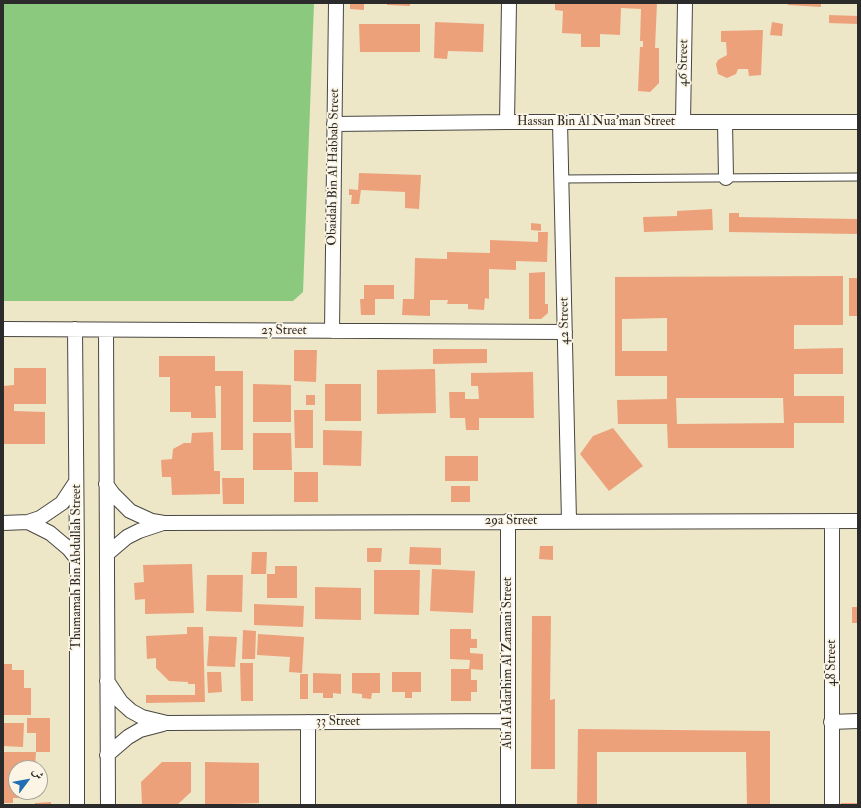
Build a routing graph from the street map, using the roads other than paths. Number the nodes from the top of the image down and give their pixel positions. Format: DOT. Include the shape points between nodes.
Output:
graph roads {
  1 [pos="336,3"];
  2 [pos="510,3"];
  3 [pos="685,3"];
  4 [pos="507,122"];
  5 [pos="560,122"];
  6 [pos="683,122"];
  7 [pos="724,122"];
  8 [pos="858,122"];
  9 [pos="334,124"];
  10 [pos="858,177"];
  11 [pos="726,178"];
  12 [pos="562,179"];
  13 [pos="3,329"];
  14 [pos="74,330"];
  15 [pos="106,330"];
  16 [pos="332,331"];
  17 [pos="565,332"];
  18 [pos="76,482"];
  19 [pos="106,484"];
  20 [pos="568,520"];
  21 [pos="508,521"];
  22 [pos="832,521"];
  23 [pos="858,521"];
  24 [pos="28,522"];
  25 [pos="3,523"];
  26 [pos="164,523"];
  27 [pos="107,554"];
  28 [pos="77,559"];
  29 [pos="107,680"];
  30 [pos="508,721"];
  31 [pos="858,721"];
  32 [pos="308,722"];
  33 [pos="832,722"];
  34 [pos="167,723"];
  35 [pos="107,755"];
  36 [pos="77,805"];
  37 [pos="108,805"];
  38 [pos="308,805"];
  39 [pos="508,805"];
  40 [pos="832,805"];
  1 -- 9 [label="street, Obaidah Bin Al Habbab Street"];
  2 -- 4 [label="street"];
  3 -- 6 [label="street, 46 Street"];
  4 -- 5 [label="street, Hassan Bin Al Nua'man Street"];
  4 -- 9 [label="street, Hassan Bin Al Nua'man Street"];
  5 -- 6 [label="street, Hassan Bin Al Nua'man Street"];
  5 -- 12 [label="street, 42 Street"];
  6 -- 7 [label="street, Hassan Bin Al Nua'man Street"];
  7 -- 8 [label="street, Hassan Bin Al Nua'man Street"];
  7 -- 11 [label="street"];
  9 -- 16 [label="street, Obaidah Bin Al Habbab Street"];
  10 -- 11 [label="lane"];
  11 -- 12 [label="lane"];
  12 -- 17 [label="street, 42 Street"];
  13 -- 14 [label="street, 23 Street"];
  14 -- 15 [label="street, 23 Street"];
  14 -- 18 [label="street, Thumamah Bin Abdullah Street"];
  15 -- 16 [label="street, 23 Street"];
  15 -- 19 [label="street"];
  16 -- 17 [label="street, 23 Street"];
  17 -- 20 [label="street, 42 Street"];
  18 -- 24 [label="street" via="62,503 40,518"];
  18 -- 28 [label="street, Thumamah Bin Abdullah Street"];
  19 -- 26 [label="street, 29a Street" via="130,511 152,521"];
  19 -- 27 [label="street"];
  20 -- 21 [label="street, 29a Street"];
  20 -- 22 [label="street, 29a Street"];
  21 -- 26 [label="street, 29a Street"];
  21 -- 30 [label="street, Abi Al Adarhim Al Zamani Street"];
  22 -- 23 [label="street, 29a Street"];
  22 -- 33 [label="street, 48 Street"];
  24 -- 25 [label="street"];
  24 -- 28 [label="street" via="50,533"];
  26 -- 27 [label="street, 29a Street" via="127,537"];
  27 -- 29 [label="street"];
  28 -- 36 [label="street, Thumamah Bin Abdullah Street"];
  29 -- 34 [label="street, 33 Street" via="121,702 131,710 142,717"];
  29 -- 35 [label="street"];
  30 -- 32 [label="street, 33 Street"];
  30 -- 39 [label="street, Abi Al Adarhim Al Zamani Street"];
  31 -- 33 [label="street"];
  32 -- 34 [label="street, 33 Street"];
  32 -- 38 [label="street"];
  33 -- 40 [label="street, 48 Street"];
  34 -- 35 [label="street, 33 Street" via="140,730"];
  35 -- 37 [label="street"];
}
